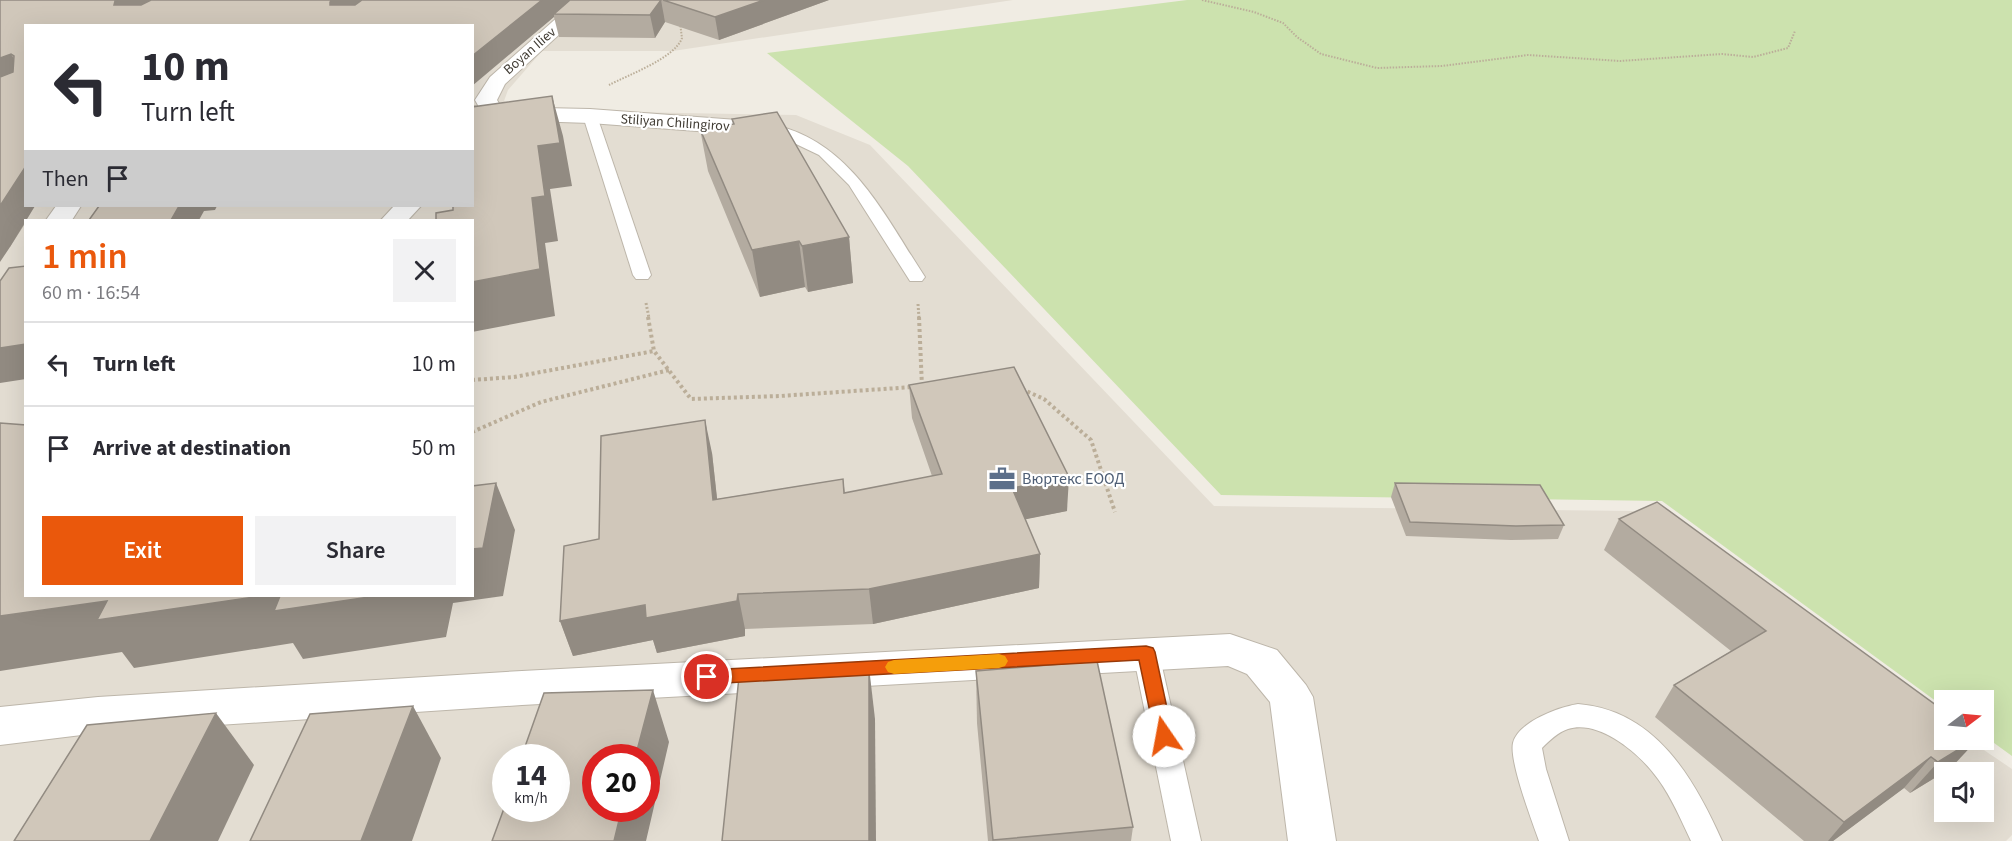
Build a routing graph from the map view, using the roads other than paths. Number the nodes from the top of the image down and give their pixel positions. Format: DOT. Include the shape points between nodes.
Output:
graph roads {
  1 [pos="588,0"];
  2 [pos="483,113"];
  3 [pos="590,117"];
  4 [pos="778,130"];
  5 [pos="474,132"];
  6 [pos="407,207"];
  7 [pos="395,219"];
  8 [pos="642,275"];
  9 [pos="916,277"];
  10 [pos="1146,652"];
  11 [pos="0,726"];
  12 [pos="1186,841"];
  13 [pos="1312,841"];
  14 [pos="1554,841"];
  15 [pos="1707,841"];
  1 -- 2 [label="street, Boyan Iliev" via="497,81"];
  2 -- 3 [label="street, Stiliyan Chilingirov"];
  2 -- 5 [label="street"];
  3 -- 4 [label="street, Stiliyan Chilingirov"];
  3 -- 8 [label="lane"];
  4 -- 9 [label="lane, Stiliyan Chilingirov" via="824,152 855,182"];
  6 -- 7 [label="street"];
  10 -- 11 [label="street" via="89,729"];
  10 -- 12 [label="lane"];
  10 -- 13 [label="street" via="1230,650 1263,662 1291,697"];
  14 -- 15 [label="lane" via="1527,744 1540,730 1566,718 1594,715 1619,727 1667,768"];
}
